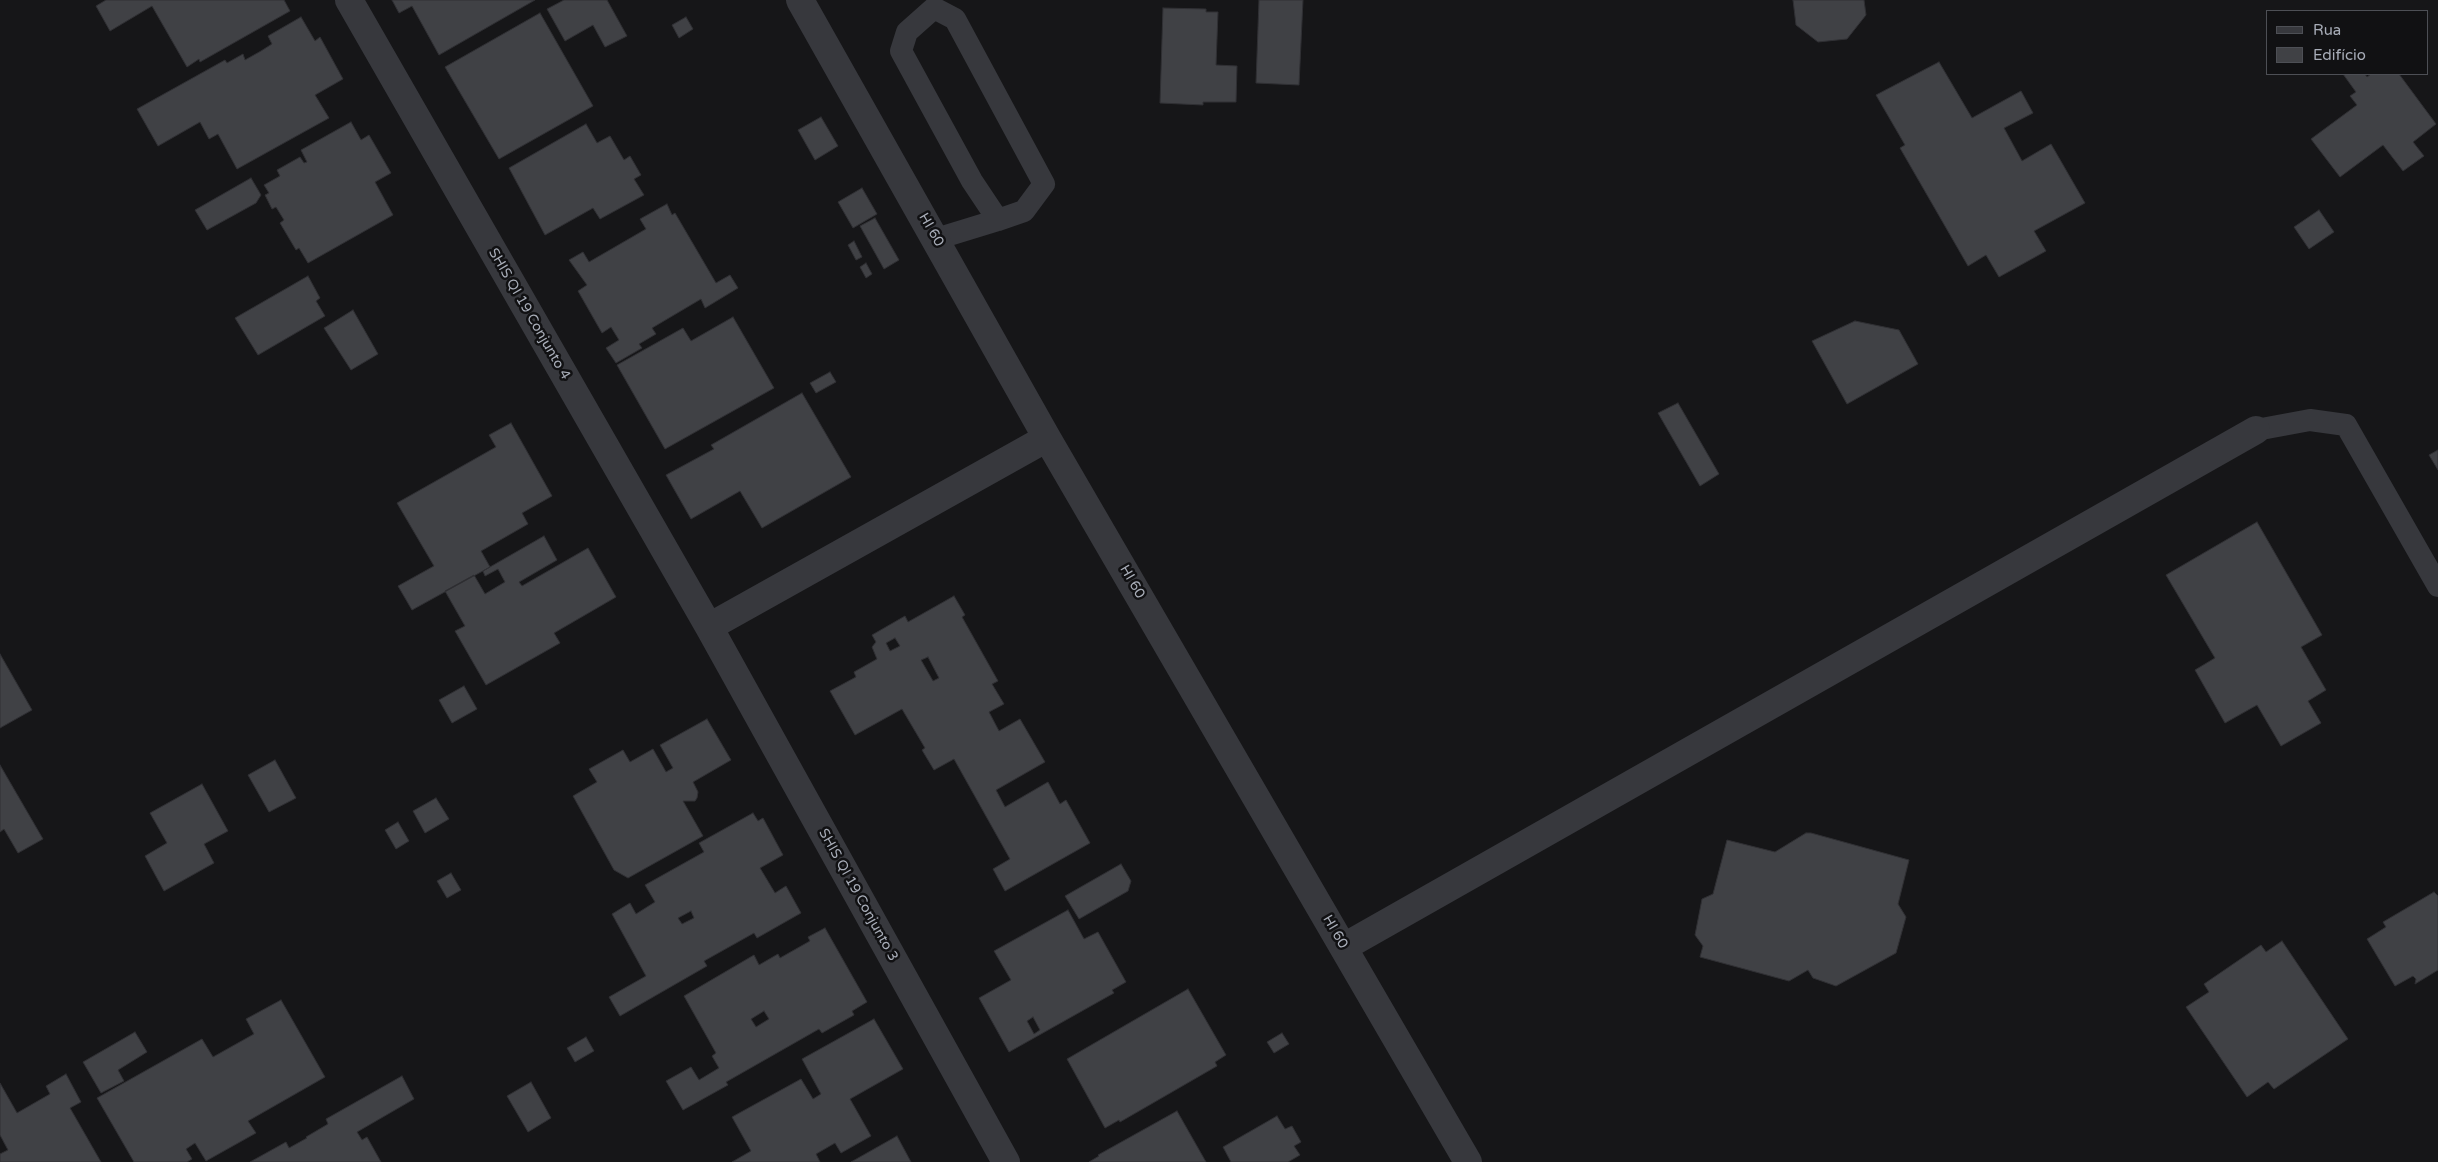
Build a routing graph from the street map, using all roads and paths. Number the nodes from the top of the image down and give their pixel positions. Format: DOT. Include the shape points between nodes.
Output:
graph roads {
  1 [pos="349,0"];
  2 [pos="800,0"];
  3 [pos="998,220"];
  4 [pos="936,239"];
  5 [pos="2256,430"];
  6 [pos="1047,438"];
  7 [pos="2438,586"];
  8 [pos="709,628"];
  9 [pos="1344,947"];
  10 [pos="1006,1162"];
  11 [pos="1468,1162"];
  1 -- 8 [label="street, SHIS QI 19 Conjunto 4"];
  2 -- 4 [label="street, HI 60"];
  3 -- 3 [label="lane" via="972,181 901,51 907,32 934,8 955,19 1044,184 1024,211"];
  3 -- 4 [label="lane"];
  4 -- 6 [label="street, HI 60"];
  5 -- 7 [label="lane" via="2310,420 2346,425"];
  5 -- 9 [label="street"];
  6 -- 8 [label="street"];
  6 -- 9 [label="street, HI 60"];
  8 -- 10 [label="street, SHIS QI 19 Conjunto 3"];
  9 -- 11 [label="street, HI 60"];
}
